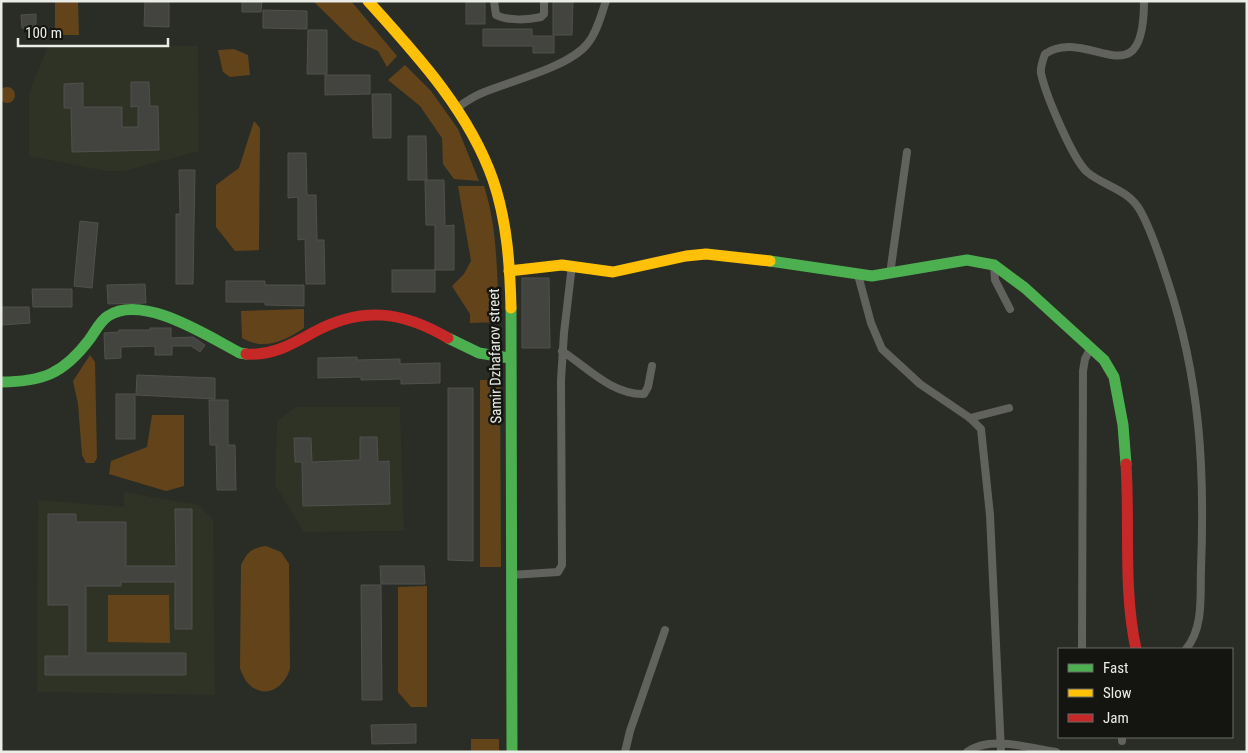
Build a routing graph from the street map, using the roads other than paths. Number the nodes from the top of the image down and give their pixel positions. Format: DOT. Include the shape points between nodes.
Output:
graph roads {
  1 [pos="368,1"];
  2 [pos="494,1"];
  3 [pos="544,1"];
  4 [pos="606,1"];
  5 [pos="1144,1"];
  6 [pos="455,109"];
  7 [pos="907,152"];
  8 [pos="572,265"];
  9 [pos="994,265"];
  10 [pos="509,271"];
  11 [pos="890,274"];
  12 [pos="858,275"];
  13 [pos="1010,309"];
  14 [pos="1091,347"];
  15 [pos="562,351"];
  16 [pos="510,358"];
  17 [pos="652,366"];
  18 [pos="1,382"];
  19 [pos="1010,408"];
  20 [pos="970,418"];
  21 [pos="511,575"];
  22 [pos="666,630"];
  23 [pos="1082,648"];
  24 [pos="1136,648"];
  25 [pos="1187,648"];
  26 [pos="1001,748"];
  27 [pos="512,752"];
  28 [pos="625,752"];
  29 [pos="967,752"];
  30 [pos="1056,752"];
  1 -- 6 [label="street, Samir Dzhafarov street" via="412,51"];
  2 -- 3 [label="street" via="496,15 502,18 535,19 544,14"];
  4 -- 6 [label="street" via="583,49 572,57 478,95"];
  5 -- 25 [label="street" via="1144,27 1138,47 1128,54 1113,57 1078,48 1055,47 1045,54 1041,70 1052,104 1086,170 1124,192 1140,209 1154,238 1183,332 1198,416 1202,533 1199,621"];
  6 -- 10 [label="street, Samir Dzhafarov street" via="472,133 498,197"];
  7 -- 11 [label="street"];
  8 -- 10 [label="street"];
  8 -- 12 [label="street" via="614,272 706,254 790,263"];
  8 -- 15 [label="street"];
  9 -- 11 [label="street" via="967,260"];
  9 -- 13 [label="street" via="995,280"];
  9 -- 14 [label="street"];
  10 -- 16 [label="street, Samir Dzhafarov street"];
  11 -- 12 [label="street"];
  12 -- 20 [label="street" via="882,349 920,384"];
  14 -- 23 [label="street" via="1083,371"];
  14 -- 24 [label="street" via="1114,377 1123,425 1128,564"];
  15 -- 17 [label="street" via="609,385 636,394 644,394"];
  15 -- 21 [label="street" via="562,565 558,572 551,574"];
  16 -- 18 [label="street" via="475,352 422,324 383,315 344,318 277,352 250,356 169,317 131,311 108,316 82,350 60,371 32,382"];
  16 -- 21 [label="street, Samir Dzhafarov street"];
  19 -- 20 [label="street"];
  20 -- 26 [label="street" via="981,430 990,515"];
  21 -- 27 [label="street, Samir Dzhafarov street"];
  22 -- 28 [label="street"];
  26 -- 29 [label="street" via="988,743 974,746"];
  26 -- 30 [label="street"];
}
